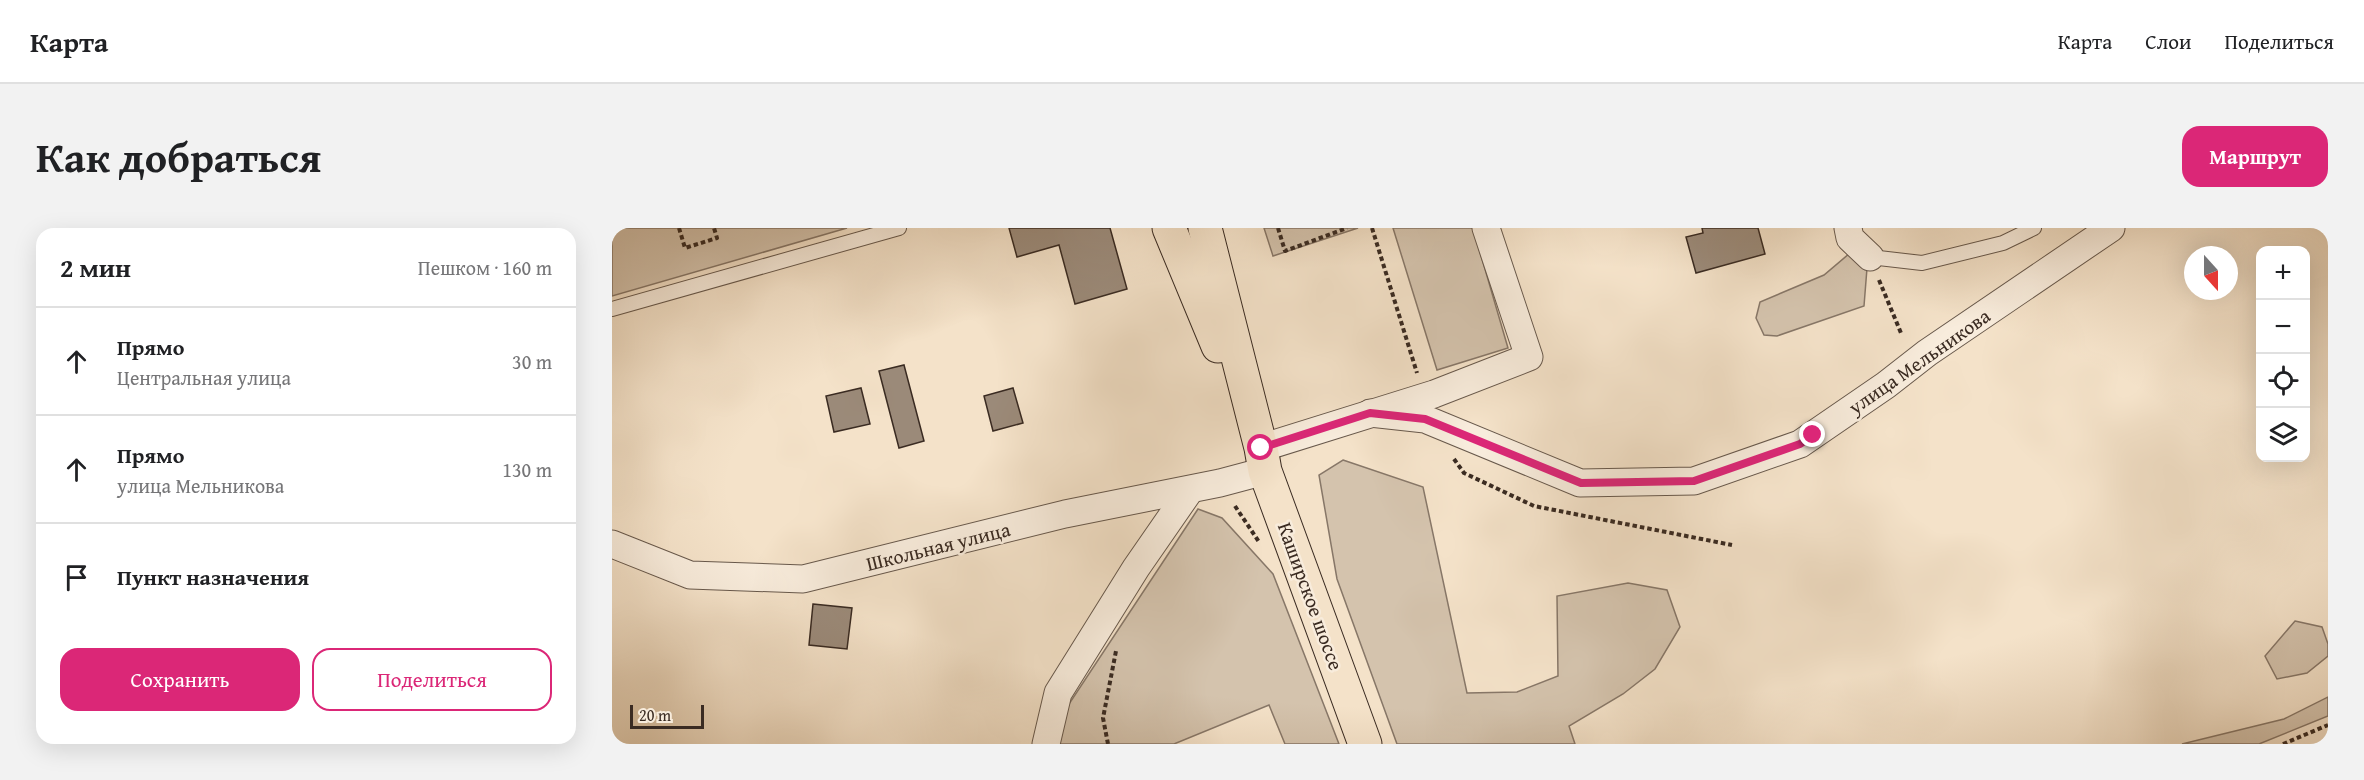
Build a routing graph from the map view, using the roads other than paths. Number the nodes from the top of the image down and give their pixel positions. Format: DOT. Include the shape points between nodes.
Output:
graph roads {
  1 [pos="899,228"];
  2 [pos="1168,228"];
  3 [pos="1205,228"];
  4 [pos="1486,228"];
  5 [pos="1848,228"];
  6 [pos="2034,228"];
  7 [pos="2112,228"];
  8 [pos="1870,257"];
  9 [pos="612,309"];
  10 [pos="1370,413"];
  11 [pos="1263,459"];
  12 [pos="1190,490"];
  13 [pos="612,544"];
  14 [pos="1046,744"];
  15 [pos="1365,744"];
  1 -- 9 [label="lane"];
  2 -- 11 [label="main road, Каширское шоссе"];
  3 -- 11 [label="main road, Каширское шоссе"];
  4 -- 10 [label="street, Школьная улица" via="1529,357 1434,394"];
  5 -- 8 [label="street" via="1850,238"];
  6 -- 8 [label="lane" via="2003,243 1922,263"];
  7 -- 10 [label="street, улица Мельникова" via="1800,444 1694,481 1581,483 1425,419"];
  10 -- 11 [label="street, Школьная улица"];
  11 -- 12 [label="street, Школьная улица"];
  11 -- 15 [label="main road, Каширское шоссе"];
  12 -- 13 [label="street, Школьная улица" via="1065,514 803,579 690,575"];
  12 -- 14 [label="street" via="1058,693"];
}
